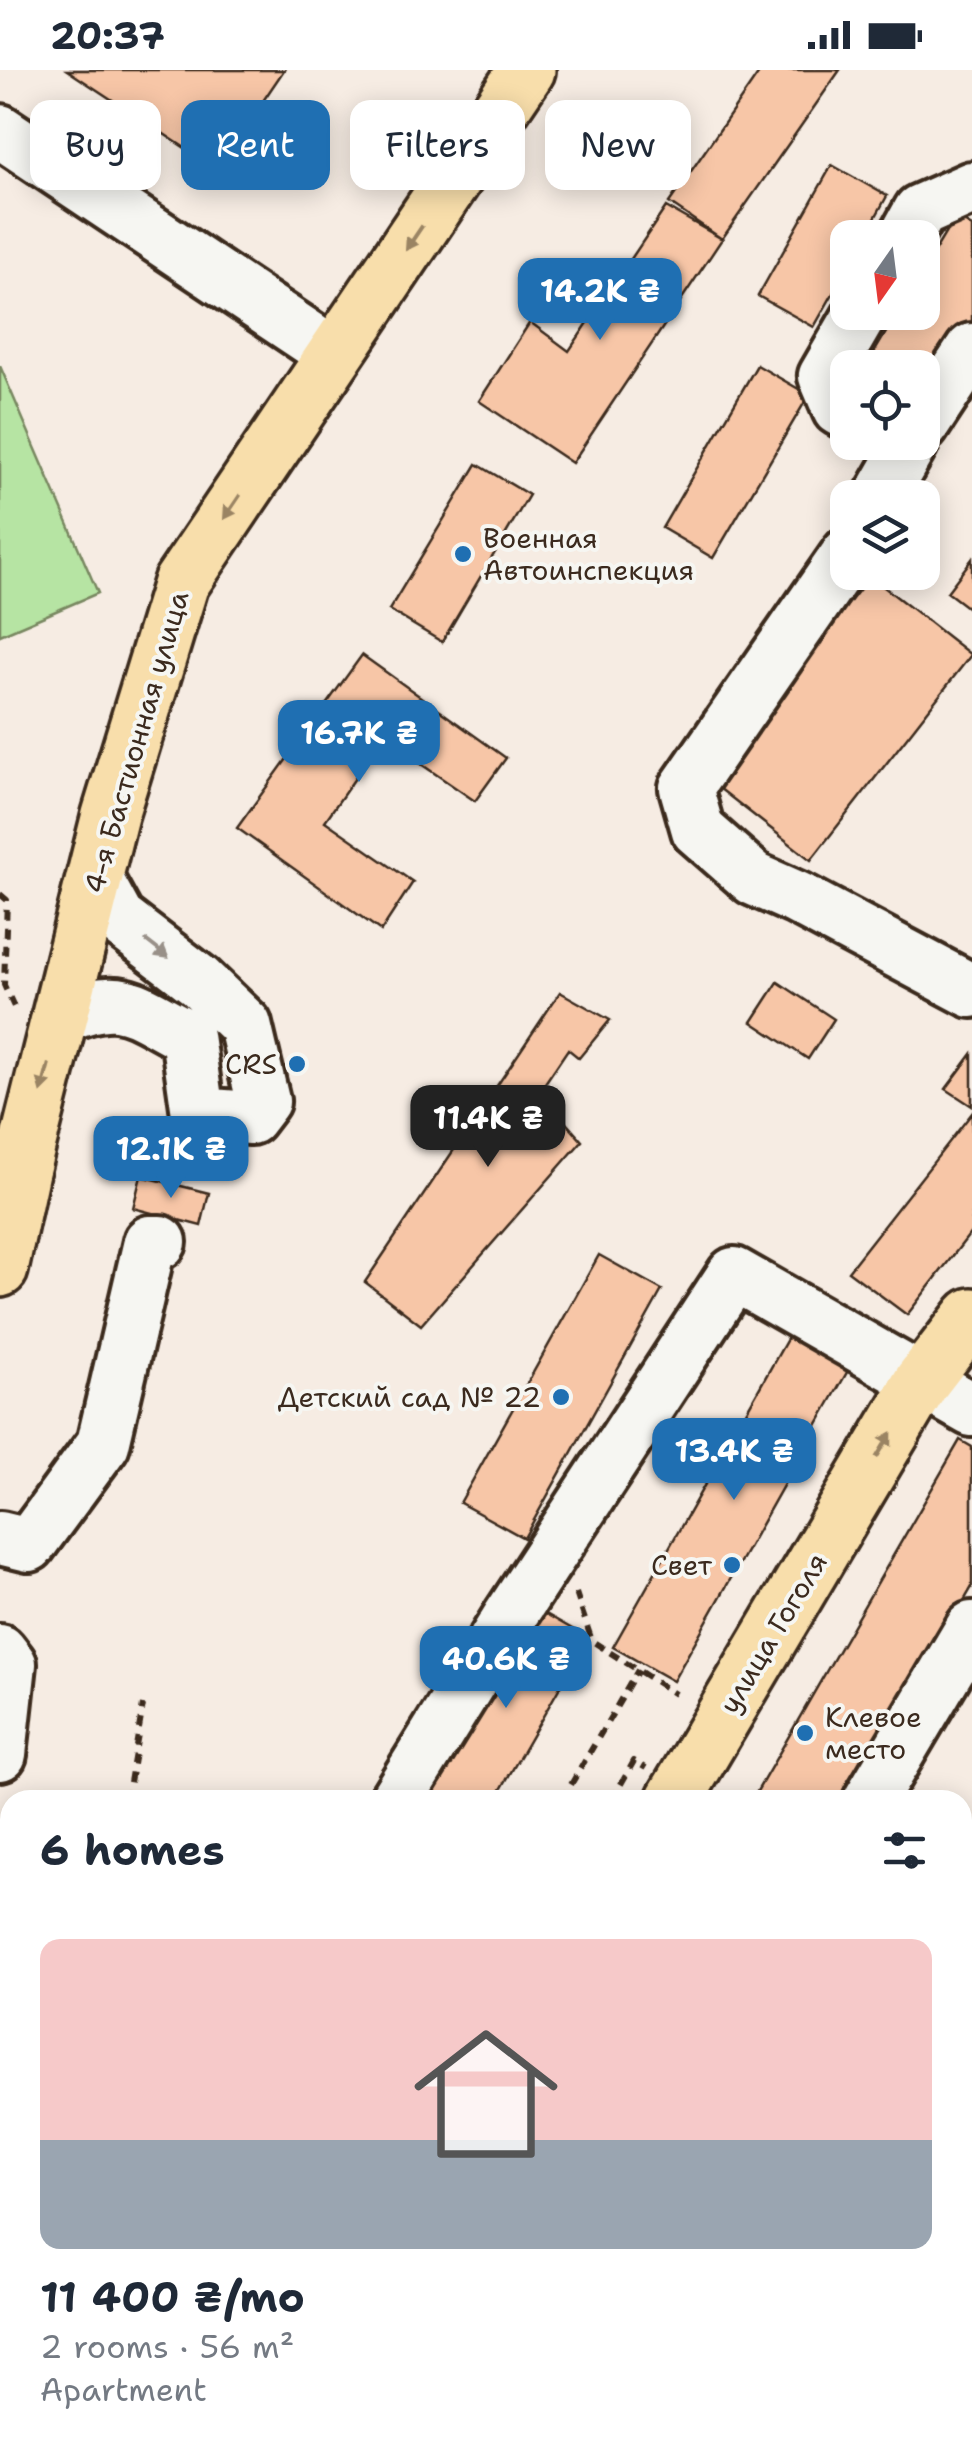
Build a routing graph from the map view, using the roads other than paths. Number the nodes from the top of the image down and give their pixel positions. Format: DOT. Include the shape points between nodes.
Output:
graph roads {
  1 [pos="528,70"];
  2 [pos="0,131"];
  3 [pos="972,188"];
  4 [pos="915,220"];
  5 [pos="972,350"];
  6 [pos="335,355"];
  7 [pos="940,396"];
  8 [pos="830,580"];
  9 [pos="94,877"];
  10 [pos="972,991"];
  11 [pos="41,1019"];
  12 [pos="160,1242"];
  13 [pos="0,1270"];
  14 [pos="972,1316"];
  15 [pos="922,1381"];
  16 [pos="972,1410"];
  17 [pos="0,1538"];
  18 [pos="972,1628"];
  19 [pos="0,1651"];
  20 [pos="0,1754"];
  21 [pos="402,1790"];
  22 [pos="680,1790"];
  23 [pos="876,1790"];
  1 -- 6 [label="main road, 4-я Бастионная улица, one-way"];
  2 -- 6 [label="street"];
  3 -- 4 [label="street" via="920,211"];
  5 -- 7 [label="street"];
  6 -- 9 [label="main road, 4-я Бастионная улица, one-way" via="182,583"];
  8 -- 10 [label="street" via="686,788 698,830 754,879"];
  9 -- 11 [label="main road, 4-я Бастионная улица"];
  9 -- 11 [label="street, one-way" via="118,919 246,1025 262,1101 250,1118 198,1114 187,1036 123,1003 95,1002"];
  11 -- 13 [label="main road, 4-я Бастионная улица, one-way"];
  12 -- 17 [label="street" via="150,1242 104,1444 29,1545"];
  14 -- 15 [label="main road, улица Гоголя"];
  15 -- 16 [label="street"];
  15 -- 21 [label="street" via="734,1274"];
  22 -- 15 [label="main road, улица Гоголя, one-way"];
  18 -- 23 [label="street"];
  19 -- 20 [label="street" via="10,1664"];
}
